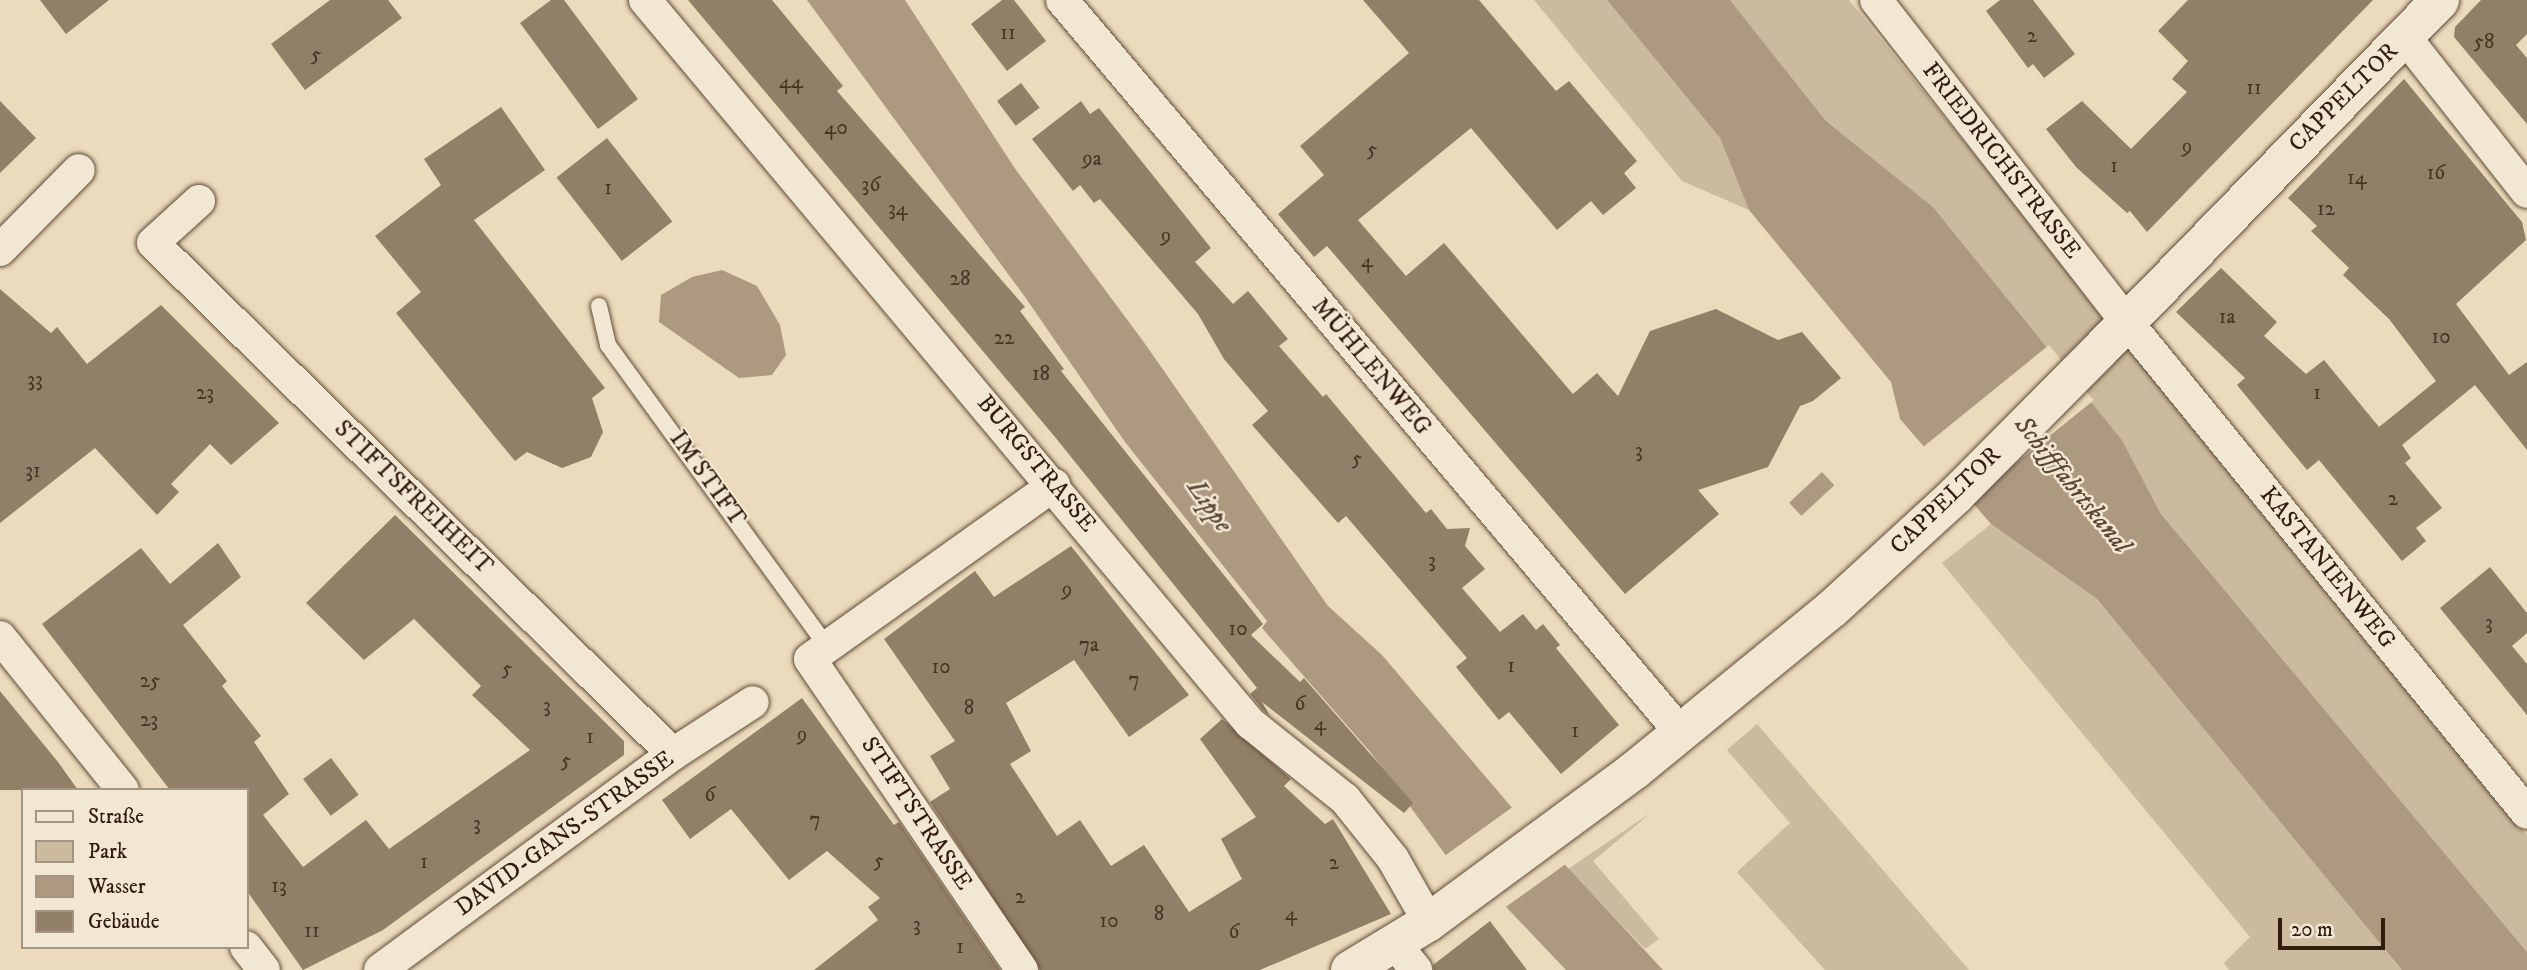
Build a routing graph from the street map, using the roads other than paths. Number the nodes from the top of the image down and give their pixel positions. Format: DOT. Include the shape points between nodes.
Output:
graph roads {
  1 [pos="645,0"];
  2 [pos="1062,0"];
  3 [pos="1876,0"];
  4 [pos="2440,0"];
  5 [pos="2405,37"];
  6 [pos="79,170"];
  7 [pos="2527,192"];
  8 [pos="199,201"];
  9 [pos="0,250"];
  10 [pos="599,306"];
  11 [pos="2127,322"];
  12 [pos="1054,485"];
  13 [pos="0,637"];
  14 [pos="819,652"];
  15 [pos="753,702"];
  16 [pos="1681,733"];
  17 [pos="673,754"];
  18 [pos="122,788"];
  19 [pos="2527,813"];
  20 [pos="1429,922"];
  21 [pos="248,949"];
  22 [pos="1406,957"];
  23 [pos="264,970"];
  24 [pos="380,970"];
  25 [pos="1022,970"];
  26 [pos="1350,970"];
  1 -- 12 [label="street, BURGSTRASSE"];
  2 -- 16 [label="street, MÜHLENWEG"];
  3 -- 11 [label="street, FRIEDRICHSTRASSE"];
  4 -- 5 [label="street, CAPPELTOR"];
  5 -- 7 [label="street"];
  5 -- 11 [label="street, CAPPELTOR"];
  6 -- 9 [label="street"];
  8 -- 17 [label="street, STIFTSFREIHEIT" via="153,243"];
  10 -- 14 [label="lane, IM STIFT" via="608,345"];
  11 -- 16 [label="street, CAPPELTOR" via="1956,495 1832,608"];
  11 -- 19 [label="street, KASTANIENWEG"];
  12 -- 14 [label="street"];
  12 -- 20 [label="street, BURGSTRASSE" via="1250,723 1345,799 1393,859"];
  13 -- 18 [label="street"];
  14 -- 25 [label="street, STIFTSTRASSE"];
  15 -- 17 [label="street, DAVID-GANS-STRASSE"];
  16 -- 20 [label="street, CAPPELTOR"];
  17 -- 24 [label="street, DAVID-GANS-STRASSE"];
  20 -- 22 [label="street, CAPPELTOR"];
  21 -- 23 [label="street"];
  22 -- 26 [label="street, CAPPELTOR"];
}
